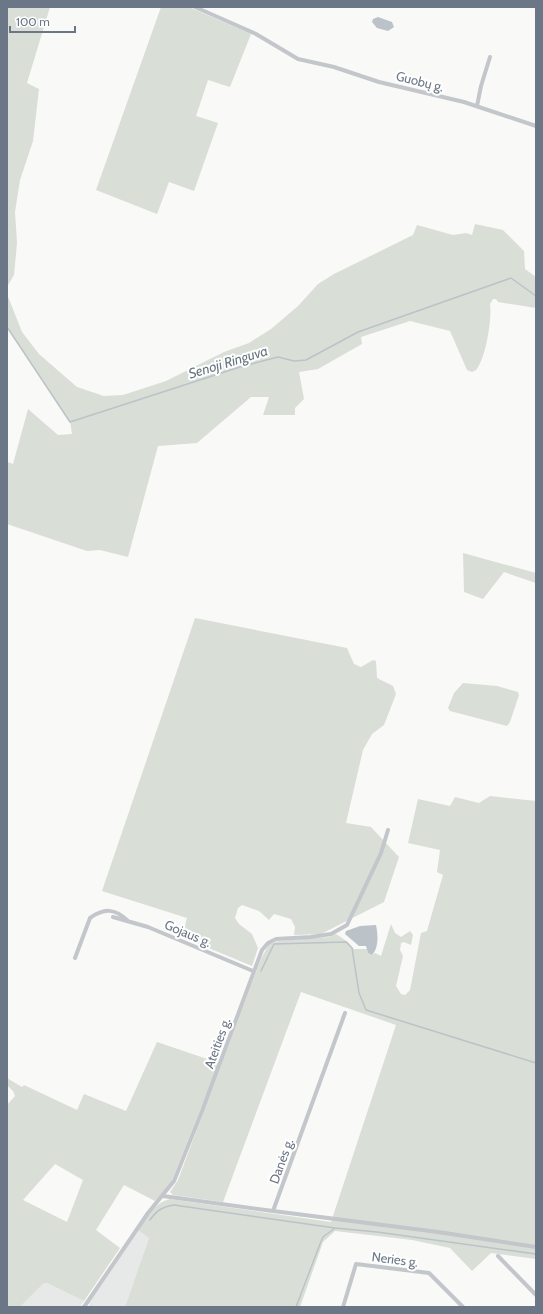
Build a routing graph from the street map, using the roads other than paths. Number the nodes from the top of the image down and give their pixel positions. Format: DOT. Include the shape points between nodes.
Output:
graph roads {
  1 [pos="196,7"];
  2 [pos="490,57"];
  3 [pos="477,106"];
  4 [pos="536,126"];
  5 [pos="388,830"];
  6 [pos="113,917"];
  7 [pos="129,922"];
  8 [pos="75,958"];
  9 [pos="253,971"];
  10 [pos="345,1013"];
  11 [pos="163,1196"];
  12 [pos="273,1212"];
  13 [pos="536,1247"];
  14 [pos="498,1256"];
  15 [pos="536,1295"];
  16 [pos="84,1307"];
  17 [pos="343,1307"];
  18 [pos="463,1307"];
  1 -- 3 [label="street, Guobų g." via="256,34 298,59"];
  2 -- 3 [label="street"];
  3 -- 4 [label="street, Guobų g."];
  5 -- 9 [label="street, Ateities g." via="381,853 347,925 331,934 272,940 262,950"];
  6 -- 7 [label="street, Gojaus g."];
  7 -- 8 [label="street" via="116,912 106,909 90,918"];
  7 -- 9 [label="street, Gojaus g." via="148,927"];
  9 -- 11 [label="street, Ateities g." via="200,1118 174,1181"];
  10 -- 12 [label="street, Danės g."];
  11 -- 12 [label="street"];
  11 -- 16 [label="street, Ateities g." via="148,1213"];
  12 -- 13 [label="street"];
  14 -- 15 [label="street"];
  17 -- 18 [label="street, Neries g." via="356,1264 429,1273"];
}
